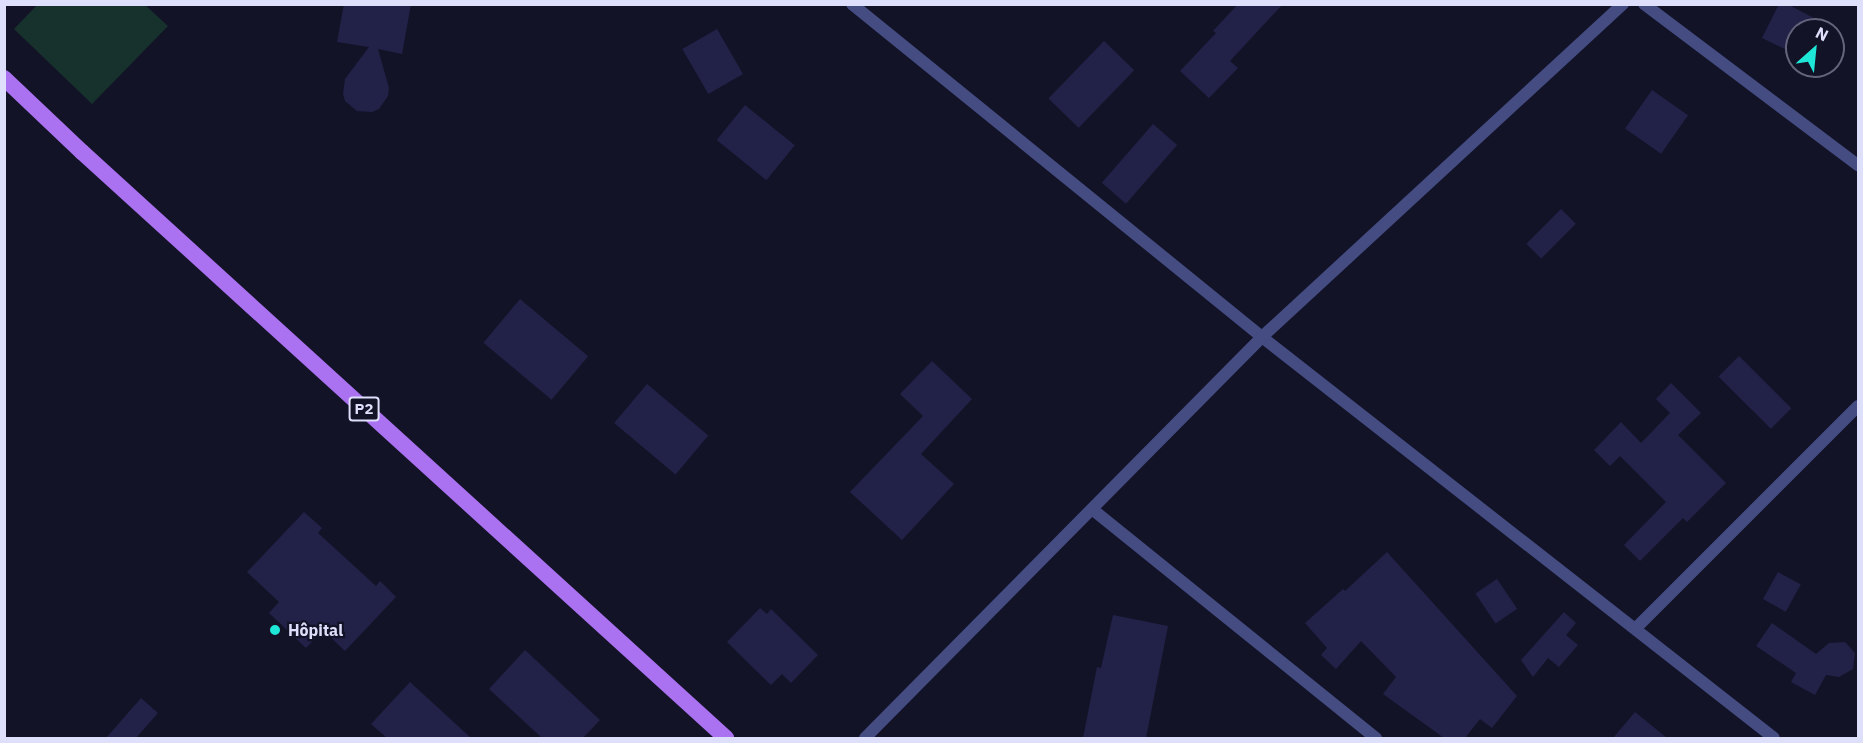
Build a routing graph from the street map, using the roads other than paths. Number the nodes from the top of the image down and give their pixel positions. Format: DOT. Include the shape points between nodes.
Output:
graph roads {
  1 [pos="852,4"];
  2 [pos="1623,4"];
  3 [pos="1644,4"];
  4 [pos="4,78"];
  5 [pos="1858,165"];
  6 [pos="1262,338"];
  7 [pos="1858,406"];
  8 [pos="1092,509"];
  9 [pos="1635,628"];
  10 [pos="726,738"];
  11 [pos="865,738"];
  12 [pos="1376,738"];
  13 [pos="1774,738"];
  1 -- 6 [label="street"];
  2 -- 6 [label="street"];
  3 -- 5 [label="street"];
  4 -- 10 [label="main road, P2"];
  6 -- 8 [label="street"];
  6 -- 9 [label="street"];
  7 -- 9 [label="street"];
  8 -- 11 [label="street"];
  8 -- 12 [label="street"];
  9 -- 13 [label="street"];
}
